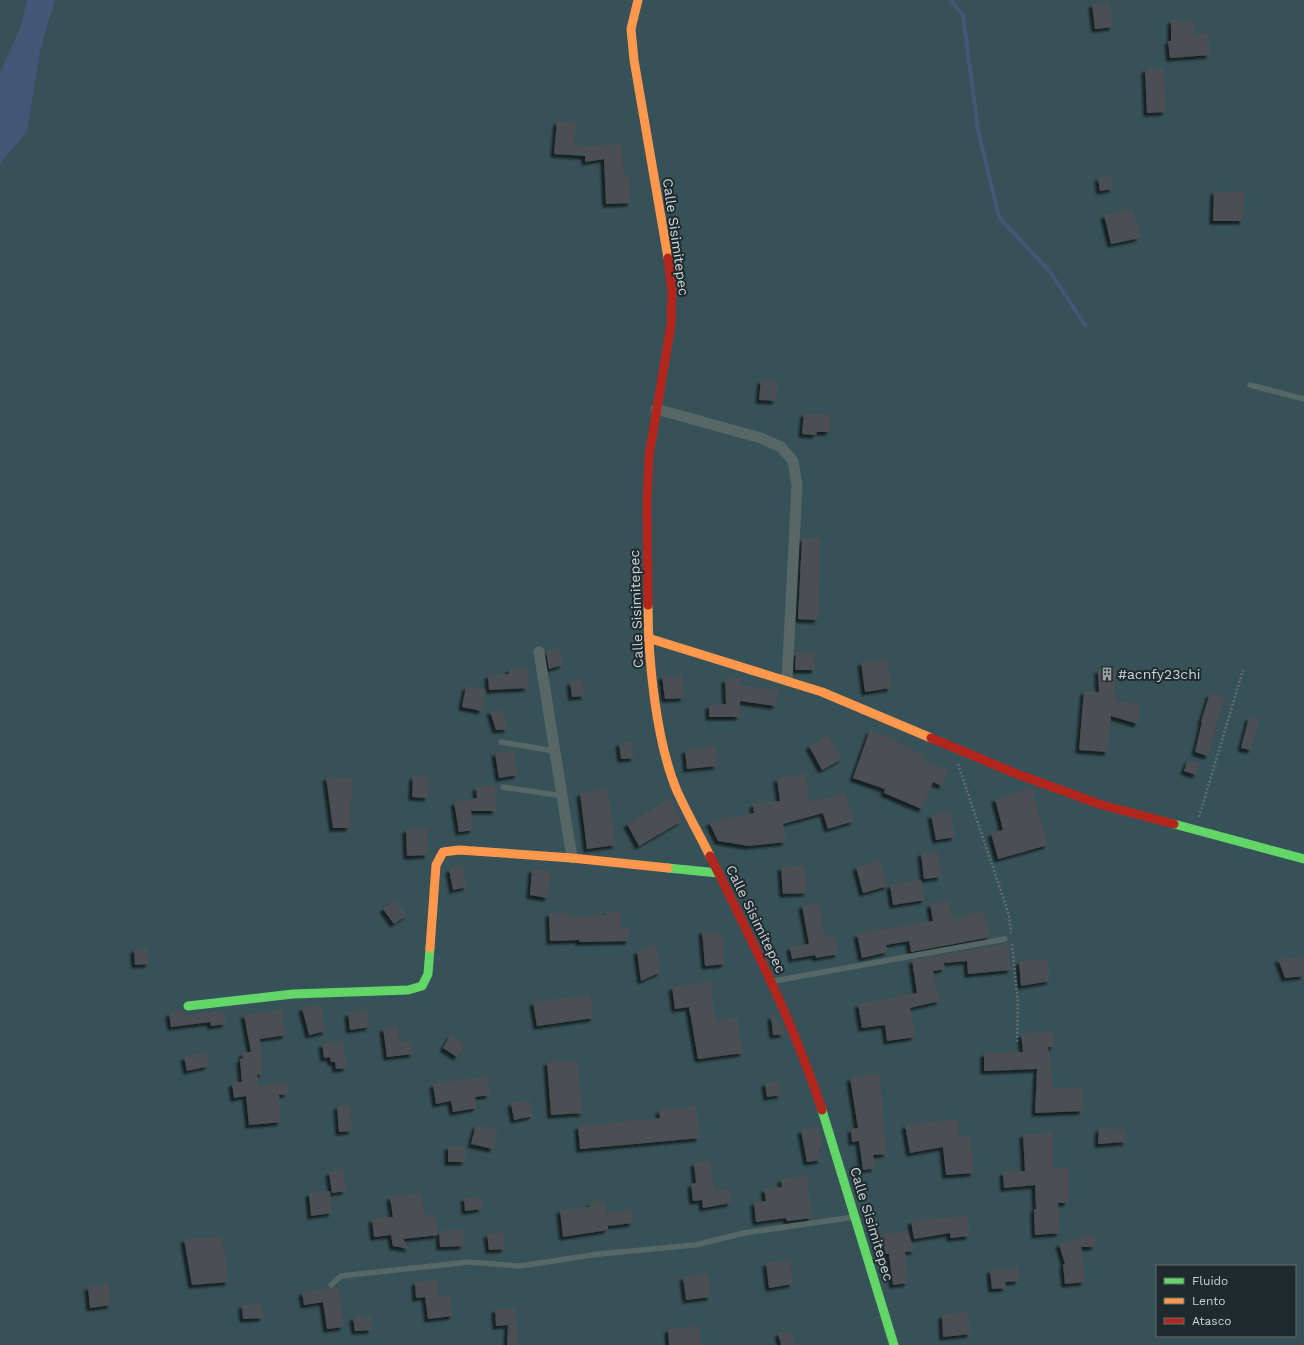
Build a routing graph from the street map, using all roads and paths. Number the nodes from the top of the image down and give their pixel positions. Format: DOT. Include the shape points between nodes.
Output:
graph roads {
  1 [pos="638,0"];
  2 [pos="1250,385"];
  3 [pos="1304,399"];
  4 [pos="656,409"];
  5 [pos="648,638"];
  6 [pos="539,652"];
  7 [pos="1243,670"];
  8 [pos="787,680"];
  9 [pos="501,742"];
  10 [pos="952,747"];
  11 [pos="555,751"];
  12 [pos="503,787"];
  13 [pos="563,796"];
  14 [pos="1195,830"];
  15 [pos="572,858"];
  16 [pos="1304,859"];
  17 [pos="718,873"];
  18 [pos="1005,939"];
  19 [pos="772,981"];
  20 [pos="188,1006"];
  21 [pos="1017,1043"];
  22 [pos="856,1216"];
  23 [pos="331,1285"];
  24 [pos="894,1345"];
  1 -- 4 [label="street, Calle Sisimitepec" via="631,29 634,60 672,292 672,325"];
  2 -- 3 [label="lane"];
  4 -- 5 [label="street, Calle Sisimitepec" via="649,456 647,502"];
  4 -- 8 [label="street" via="761,438 781,447 793,462 797,485"];
  5 -- 8 [label="street"];
  5 -- 17 [label="street, Calle Sisimitepec" via="666,754 677,790"];
  6 -- 11 [label="street"];
  7 -- 14 [label="path"];
  8 -- 10 [label="street" via="822,692"];
  9 -- 11 [label="lane"];
  10 -- 14 [label="street" via="1102,805"];
  10 -- 21 [label="path" via="1009,915 1018,1003"];
  11 -- 13 [label="street"];
  12 -- 13 [label="lane"];
  13 -- 15 [label="street"];
  14 -- 16 [label="street"];
  15 -- 17 [label="street"];
  15 -- 20 [label="street" via="459,850 443,852 436,865 428,974 422,986 408,990 293,994"];
  17 -- 19 [label="street, Calle Sisimitepec"];
  18 -- 19 [label="lane"];
  19 -- 22 [label="street, Calle Sisimitepec" via="808,1067"];
  22 -- 23 [label="lane" via="744,1233 696,1245 599,1254 520,1266 469,1262 341,1276"];
  22 -- 24 [label="street, Calle Sisimitepec"];
}
